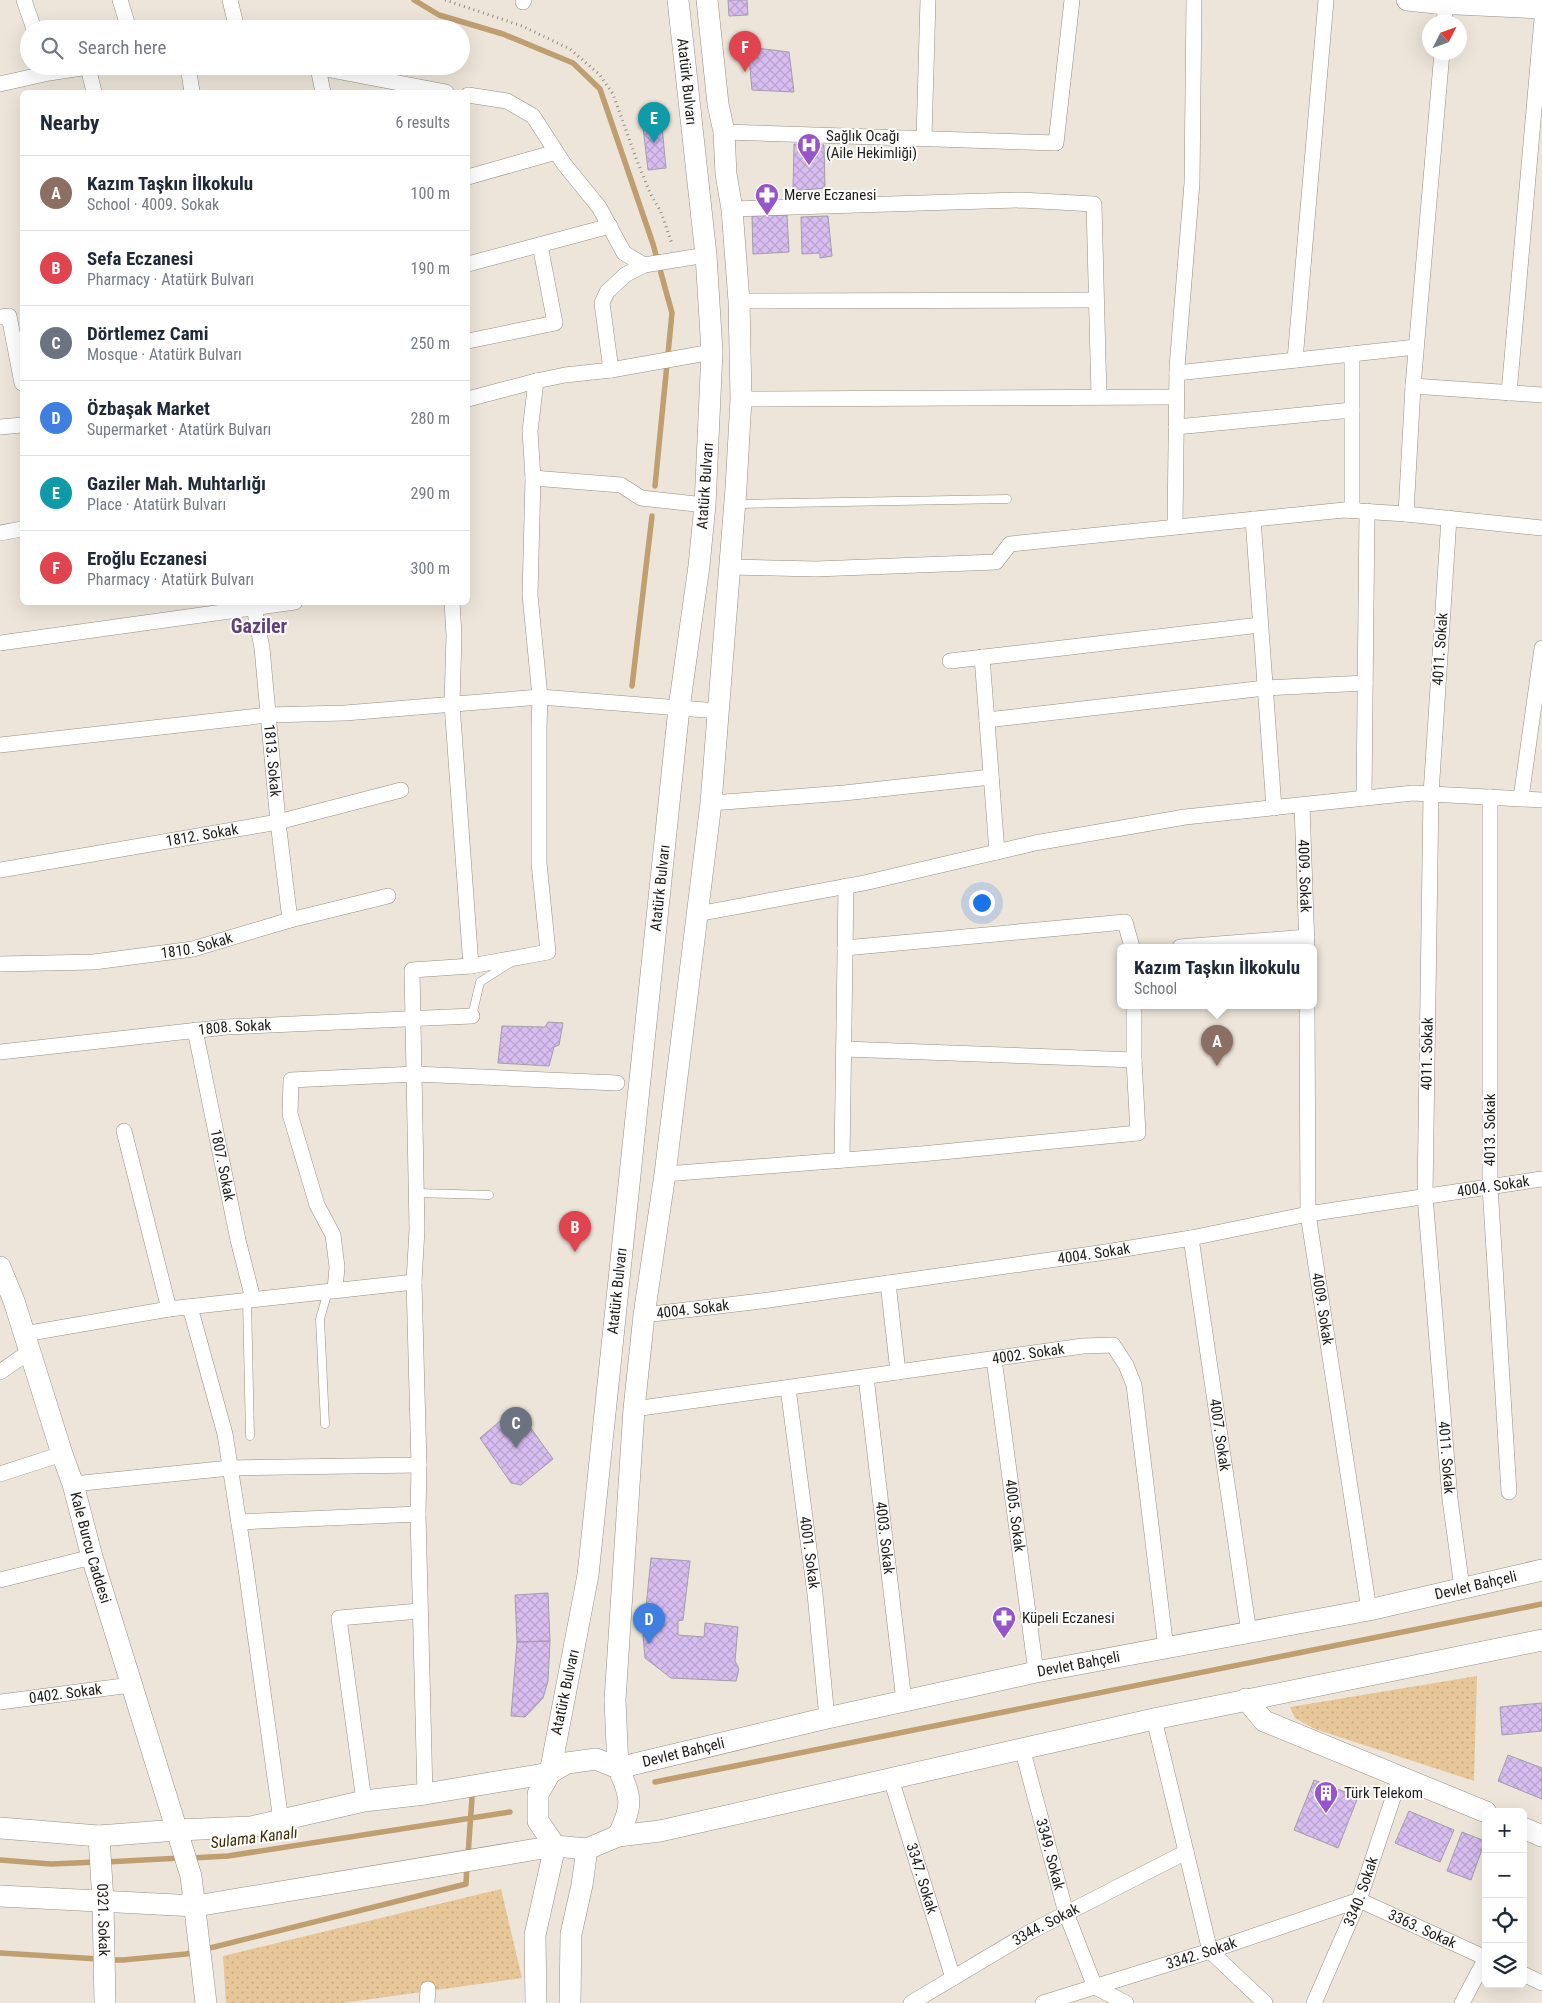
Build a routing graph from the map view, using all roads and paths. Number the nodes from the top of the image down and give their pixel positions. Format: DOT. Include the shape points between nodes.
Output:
graph roads {
  1 [pos="24,0"];
  2 [pos="120,0"];
  3 [pos="230,0"];
  4 [pos="445,0"];
  5 [pos="678,0"];
  6 [pos="707,0"];
  7 [pos="928,0"];
  8 [pos="1072,0"];
  9 [pos="1194,0"];
  10 [pos="1326,0"];
  11 [pos="1407,0"];
  12 [pos="1439,7"];
  13 [pos="1542,8"];
  14 [pos="1542,19"];
  15 [pos="31,20"];
  16 [pos="126,20"];
  17 [pos="235,20"];
  18 [pos="1441,60"];
  19 [pos="30,75"];
  20 [pos="93,75"];
  21 [pos="189,75"];
  22 [pos="317,75"];
  23 [pos="356,75"];
  24 [pos="0,84"];
  25 [pos="94,90"];
  26 [pos="192,90"];
  27 [pos="322,90"];
  28 [pos="435,90"];
  29 [pos="470,95"];
  30 [pos="724,132"];
  31 [pos="924,138"];
  32 [pos="556,152"];
  33 [pos="470,176"];
  34 [pos="732,209"];
  35 [pos="610,226"];
  36 [pos="540,245"];
  37 [pos="706,255"];
  38 [pos="672,260"];
  39 [pos="470,263"];
  40 [pos="647,265"];
  41 [pos="1096,300"];
  42 [pos="739,301"];
  43 [pos="0,317"];
  44 [pos="470,341"];
  45 [pos="1416,347"];
  46 [pos="712,352"];
  47 [pos="1352,354"];
  48 [pos="1295,360"];
  49 [pos="611,370"];
  50 [pos="20,373"];
  51 [pos="1177,373"];
  52 [pos="536,381"];
  53 [pos="1413,386"];
  54 [pos="1508,393"];
  55 [pos="1542,395"];
  56 [pos="1099,397"];
  57 [pos="1176,397"];
  58 [pos="470,398"];
  59 [pos="741,399"];
  60 [pos="1352,410"];
  61 [pos="20,425"];
  62 [pos="0,427"];
  63 [pos="1176,427"];
  64 [pos="532,478"];
  65 [pos="1007,499"];
  66 [pos="705,504"];
  67 [pos="735,504"];
  68 [pos="1360,511"];
  69 [pos="1406,514"];
  70 [pos="1448,518"];
  71 [pos="1253,519"];
  72 [pos="1175,526"];
  73 [pos="1542,528"];
  74 [pos="20,530"];
  75 [pos="0,533"];
  76 [pos="729,568"];
  77 [pos="253,605"];
  78 [pos="452,605"];
  79 [pos="1260,625"];
  80 [pos="0,642"];
  81 [pos="1542,648"];
  82 [pos="982,657"];
  83 [pos="950,661"];
  84 [pos="1365,683"];
  85 [pos="1265,688"];
  86 [pos="540,697"];
  87 [pos="452,704"];
  88 [pos="679,708"];
  89 [pos="718,712"];
  90 [pos="268,715"];
  91 [pos="987,720"];
  92 [pos="0,745"];
  93 [pos="991,777"];
  94 [pos="401,790"];
  95 [pos="1431,794"];
  96 [pos="1490,797"];
  97 [pos="1364,798"];
  98 [pos="1522,798"];
  99 [pos="1542,800"];
  100 [pos="711,803"];
  101 [pos="1302,805"];
  102 [pos="1274,808"];
  103 [pos="278,822"];
  104 [pos="997,852"];
  105 [pos="0,870"];
  106 [pos="846,886"];
  107 [pos="388,896"];
  108 [pos="697,914"];
  109 [pos="290,920"];
  110 [pos="1307,942"];
  111 [pos="1131,944"];
  112 [pos="1256,944"];
  113 [pos="845,948"];
  114 [pos="518,958"];
  115 [pos="0,964"];
  116 [pos="471,966"];
  117 [pos="1134,1009"];
  118 [pos="1308,1009"];
  119 [pos="472,1016"];
  120 [pos="413,1017"];
  121 [pos="196,1030"];
  122 [pos="844,1049"];
  123 [pos="0,1052"];
  124 [pos="1134,1060"];
  125 [pos="415,1074"];
  126 [pos="617,1083"];
  127 [pos="124,1131"];
  128 [pos="842,1160"];
  129 [pos="665,1174"];
  130 [pos="1542,1179"];
  131 [pos="1490,1186"];
  132 [pos="416,1193"];
  133 [pos="489,1195"];
  134 [pos="1425,1196"];
  135 [pos="1308,1214"];
  136 [pos="1191,1238"];
  137 [pos="0,1267"];
  138 [pos="414,1282"];
  139 [pos="888,1283"];
  140 [pos="332,1290"];
  141 [pos="250,1300"];
  142 [pos="190,1307"];
  143 [pos="169,1309"];
  144 [pos="644,1314"];
  145 [pos="27,1343"];
  146 [pos="994,1359"];
  147 [pos="0,1372"];
  148 [pos="898,1372"];
  149 [pos="866,1377"];
  150 [pos="788,1388"];
  151 [pos="634,1409"];
  152 [pos="325,1424"];
  153 [pos="250,1436"];
  154 [pos="62,1454"];
  155 [pos="420,1465"];
  156 [pos="230,1468"];
  157 [pos="0,1474"];
  158 [pos="73,1484"];
  159 [pos="1509,1492"];
  160 [pos="418,1514"];
  161 [pos="239,1522"];
  162 [pos="92,1557"];
  163 [pos="1542,1570"];
  164 [pos="0,1580"];
  165 [pos="1462,1588"];
  166 [pos="1369,1610"];
  167 [pos="419,1611"];
  168 [pos="1249,1633"];
  169 [pos="1542,1640"];
  170 [pos="1166,1649"];
  171 [pos="1036,1672"];
  172 [pos="131,1685"];
  173 [pos="1246,1699"];
  174 [pos="904,1701"];
  175 [pos="0,1702"];
  176 [pos="827,1718"];
  177 [pos="1154,1719"];
  178 [pos="1022,1748"];
  179 [pos="618,1768"];
  180 [pos="550,1773"];
  181 [pos="1400,1776"];
  182 [pos="891,1779"];
  183 [pos="425,1794"];
  184 [pos="364,1801"];
  185 [pos="1482,1810"];
  186 [pos="281,1821"];
  187 [pos="0,1828"];
  188 [pos="177,1830"];
  189 [pos="1527,1830"];
  190 [pos="618,1836"];
  191 [pos="1542,1836"];
  192 [pos="555,1846"];
  193 [pos="587,1849"];
  194 [pos="1186,1852"];
  195 [pos="100,1853"];
  196 [pos="0,1896"];
  197 [pos="1359,1900"];
  198 [pos="103,1902"];
  199 [pos="196,1906"];
  200 [pos="1066,1913"];
  201 [pos="1210,1950"];
  202 [pos="1482,1956"];
  203 [pos="1482,1966"];
  204 [pos="1527,1976"];
  205 [pos="952,1978"];
  206 [pos="1542,1983"];
  207 [pos="1095,1987"];
  208 [pos="105,2003"];
  209 [pos="206,2003"];
  210 [pos="536,2003"];
  211 [pos="570,2003"];
  212 [pos="911,2003"];
  213 [pos="1042,2003"];
  214 [pos="1126,2003"];
  215 [pos="1266,2003"];
  216 [pos="1314,2003"];
  217 [pos="1462,2003"];
  1 -- 15 [label="street"];
  2 -- 16 [label="street"];
  3 -- 17 [label="street"];
  4 -- 38 [label="path" via="522,26 570,49 599,74 613,94 650,193 661,212"];
  5 -- 37 [label="street, Atatürk Bulvarı"];
  6 -- 30 [label="street, Atatürk Bulvarı"];
  7 -- 31 [label="street"];
  8 -- 31 [label="street" via="1056,143"];
  9 -- 51 [label="street" via="1192,183"];
  10 -- 48 [label="street"];
  11 -- 12 [label="street"];
  12 -- 13 [label="street"];
  14 -- 54 [label="street"];
  18 -- 45 [label="street"];
  19 -- 24 [label="street"];
  20 -- 25 [label="street"];
  21 -- 26 [label="street"];
  22 -- 27 [label="street"];
  23 -- 28 [label="street"];
  29 -- 32 [label="street" via="507,101 533,116"];
  30 -- 31 [label="street"];
  30 -- 34 [label="street, Atatürk Bulvarı"];
  32 -- 33 [label="street"];
  32 -- 35 [label="street"];
  34 -- 41 [label="street" via="1022,200 1094,204"];
  34 -- 42 [label="street, Atatürk Bulvarı"];
  35 -- 36 [label="street"];
  35 -- 40 [label="street" via="624,253"];
  36 -- 39 [label="street"];
  36 -- 44 [label="street" via="554,323"];
  37 -- 38 [label="street"];
  37 -- 46 [label="street, Atatürk Bulvarı"];
  38 -- 40 [label="street"];
  40 -- 49 [label="street" via="619,281 607,292 602,303"];
  41 -- 42 [label="street"];
  41 -- 56 [label="street"];
  42 -- 59 [label="street, Atatürk Bulvarı"];
  43 -- 50 [label="street" via="9,316"];
  45 -- 47 [label="street"];
  45 -- 53 [label="street"];
  46 -- 49 [label="street"];
  46 -- 66 [label="street, Atatürk Bulvarı"];
  47 -- 48 [label="street"];
  47 -- 60 [label="street"];
  48 -- 51 [label="street"];
  49 -- 52 [label="street"];
  51 -- 57 [label="street"];
  52 -- 58 [label="street"];
  52 -- 64 [label="street" via="530,431"];
  53 -- 54 [label="street"];
  53 -- 69 [label="street"];
  54 -- 55 [label="street"];
  56 -- 57 [label="street"];
  56 -- 59 [label="street"];
  57 -- 63 [label="street"];
  59 -- 67 [label="street, Atatürk Bulvarı"];
  60 -- 63 [label="street"];
  60 -- 68 [label="street"];
  61 -- 62 [label="street"];
  63 -- 72 [label="street"];
  64 -- 66 [label="street" via="621,485 641,498"];
  64 -- 86 [label="street" via="530,595"];
  65 -- 67 [label="lane"];
  66 -- 88 [label="street, Atatürk Bulvarı"];
  67 -- 76 [label="street, Atatürk Bulvarı"];
  68 -- 69 [label="street"];
  68 -- 71 [label="street"];
  68 -- 84 [label="street"];
  69 -- 70 [label="street"];
  70 -- 73 [label="street"];
  70 -- 95 [label="street, 4011. Sokak"];
  71 -- 72 [label="street"];
  71 -- 79 [label="street"];
  72 -- 76 [label="street" via="1010,544 996,562 816,569"];
  74 -- 75 [label="street"];
  76 -- 89 [label="street, Atatürk Bulvarı"];
  77 -- 80 [label="street"];
  77 -- 90 [label="street, 1813. Sokak" via="262,648"];
  78 -- 87 [label="street"];
  79 -- 82 [label="street"];
  79 -- 85 [label="street"];
  81 -- 98 [label="street"];
  82 -- 83 [label="street"];
  82 -- 91 [label="street"];
  84 -- 85 [label="street"];
  84 -- 97 [label="street"];
  85 -- 91 [label="street"];
  85 -- 102 [label="street"];
  86 -- 87 [label="street"];
  86 -- 88 [label="street"];
  86 -- 114 [label="street" via="539,863 548,952"];
  87 -- 90 [label="street" via="345,713"];
  87 -- 116 [label="street"];
  88 -- 89 [label="street"];
  88 -- 180 [label="street, Atatürk Bulvarı" via="588,1575"];
  89 -- 100 [label="street, Atatürk Bulvarı"];
  90 -- 92 [label="street"];
  90 -- 103 [label="street, 1813. Sokak"];
  91 -- 93 [label="street"];
  93 -- 100 [label="street"];
  93 -- 104 [label="street"];
  94 -- 103 [label="street, 1812. Sokak"];
  95 -- 96 [label="street"];
  95 -- 97 [label="street"];
  95 -- 134 [label="street, 4011. Sokak"];
  96 -- 98 [label="street"];
  96 -- 131 [label="street, 4013. Sokak"];
  97 -- 101 [label="street"];
  98 -- 99 [label="street"];
  100 -- 108 [label="street, Atatürk Bulvarı"];
  101 -- 102 [label="street"];
  101 -- 110 [label="street, 4009. Sokak"];
  102 -- 104 [label="street" via="1185,817"];
  103 -- 105 [label="street, 1812. Sokak"];
  103 -- 109 [label="street, 1813. Sokak"];
  104 -- 106 [label="street"];
  106 -- 108 [label="street"];
  106 -- 113 [label="street"];
  107 -- 109 [label="street, 1810. Sokak"];
  108 -- 129 [label="street, Atatürk Bulvarı"];
  109 -- 115 [label="street, 1810. Sokak" via="193,949 94,962"];
  110 -- 112 [label="street"];
  111 -- 113 [label="street" via="1126,922"];
  113 -- 122 [label="street"];
  114 -- 116 [label="street"];
  114 -- 119 [label="lane" via="480,982"];
  116 -- 120 [label="street" via="412,970"];
  117 -- 124 [label="street"];
  118 -- 135 [label="street, 4009. Sokak"];
  119 -- 120 [label="street, 1808. Sokak"];
  120 -- 121 [label="street, 1808. Sokak"];
  120 -- 125 [label="street"];
  121 -- 123 [label="street, 1808. Sokak"];
  121 -- 141 [label="street, 1807. Sokak"];
  122 -- 124 [label="street"];
  122 -- 128 [label="street"];
  124 -- 128 [label="street" via="1138,1133"];
  125 -- 126 [label="street"];
  125 -- 132 [label="street"];
  125 -- 140 [label="street" via="291,1080 290,1114 318,1205 333,1235 337,1267"];
  127 -- 143 [label="street"];
  128 -- 129 [label="street"];
  129 -- 144 [label="street, Atatürk Bulvarı"];
  130 -- 131 [label="street, 4004. Sokak"];
  131 -- 134 [label="street, 4004. Sokak"];
  131 -- 159 [label="street, 4013. Sokak"];
  132 -- 133 [label="lane"];
  132 -- 138 [label="street"];
  134 -- 135 [label="street, 4004. Sokak"];
  134 -- 165 [label="street, 4011. Sokak" via="1450,1499"];
  135 -- 136 [label="street, 4004. Sokak"];
  135 -- 166 [label="street, 4009. Sokak"];
  136 -- 139 [label="street, 4004. Sokak"];
  136 -- 168 [label="street, 4007. Sokak"];
  137 -- 145 [label="street, Kale Burcu Caddesi"];
  138 -- 140 [label="street"];
  138 -- 155 [label="street"];
  139 -- 144 [label="street, 4004. Sokak"];
  139 -- 148 [label="street"];
  140 -- 141 [label="street"];
  140 -- 152 [label="lane" via="320,1319"];
  141 -- 142 [label="street"];
  141 -- 153 [label="lane"];
  142 -- 143 [label="street"];
  142 -- 156 [label="street" via="225,1434"];
  143 -- 145 [label="street"];
  144 -- 151 [label="street, Atatürk Bulvarı"];
  145 -- 147 [label="street"];
  145 -- 154 [label="street, Kale Burcu Caddesi"];
  146 -- 148 [label="street, 4002. Sokak"];
  146 -- 170 [label="street, 4002. Sokak" via="1083,1346 1113,1345 1126,1365 1134,1385"];
  146 -- 171 [label="street, 4005. Sokak"];
  148 -- 149 [label="street, 4002. Sokak"];
  149 -- 150 [label="street, 4002. Sokak"];
  149 -- 174 [label="street, 4003. Sokak"];
  150 -- 151 [label="street, 4002. Sokak"];
  150 -- 176 [label="street, 4001. Sokak"];
  151 -- 179 [label="street, Atatürk Bulvarı" via="615,1700"];
  154 -- 157 [label="street"];
  154 -- 158 [label="street, Kale Burcu Caddesi"];
  155 -- 156 [label="street"];
  155 -- 160 [label="street"];
  156 -- 158 [label="street"];
  156 -- 161 [label="street"];
  158 -- 162 [label="street, Kale Burcu Caddesi"];
  160 -- 161 [label="street"];
  160 -- 167 [label="street"];
  161 -- 186 [label="street"];
  162 -- 164 [label="street"];
  162 -- 172 [label="street, Kale Burcu Caddesi"];
  163 -- 165 [label="street, Devlet Bahçeli"];
  165 -- 166 [label="street, Devlet Bahçeli"];
  166 -- 168 [label="street, Devlet Bahçeli"];
  167 -- 183 [label="street"];
  167 -- 184 [label="street" via="339,1618"];
  168 -- 170 [label="street, Devlet Bahçeli"];
  169 -- 173 [label="street"];
  170 -- 171 [label="street, Devlet Bahçeli"];
  171 -- 174 [label="street, Devlet Bahçeli"];
  172 -- 175 [label="street, 0402. Sokak"];
  172 -- 188 [label="street, Kale Burcu Caddesi"];
  173 -- 177 [label="street"];
  173 -- 181 [label="street" via="1264,1721"];
  174 -- 176 [label="street, Devlet Bahçeli"];
  176 -- 179 [label="street, Devlet Bahçeli"];
  177 -- 178 [label="street"];
  177 -- 194 [label="street"];
  178 -- 182 [label="street"];
  178 -- 200 [label="street, 3349. Sokak"];
  179 -- 180 [label="street" via="596,1759 567,1763"];
  179 -- 190 [label="street" via="629,1792 628,1815"];
  180 -- 183 [label="street"];
  180 -- 192 [label="street" via="538,1794 538,1821"];
  181 -- 185 [label="street"];
  181 -- 197 [label="street, 3340. Sokak"];
  182 -- 190 [label="street" via="660,1831"];
  182 -- 205 [label="street, 3347. Sokak"];
  183 -- 184 [label="street"];
  184 -- 186 [label="street"];
  186 -- 188 [label="street" via="252,1827"];
  187 -- 195 [label="street"];
  188 -- 195 [label="street"];
  188 -- 199 [label="street, Kale Burcu Caddesi"];
  189 -- 191 [label="street"];
  190 -- 193 [label="street"];
  192 -- 193 [label="street"];
  192 -- 199 [label="street"];
  192 -- 210 [label="street" via="535,1935"];
  193 -- 211 [label="street" via="571,1934"];
  194 -- 200 [label="street, 3344. Sokak"];
  194 -- 201 [label="street"];
  195 -- 198 [label="street, 0321. Sokak"];
  196 -- 198 [label="street"];
  197 -- 201 [label="street, 3342. Sokak"];
  197 -- 202 [label="street, 3363. Sokak"];
  197 -- 216 [label="street, 3340. Sokak"];
  198 -- 199 [label="street"];
  198 -- 208 [label="street, 0321. Sokak"];
  199 -- 209 [label="street, Kale Burcu Caddesi"];
  200 -- 205 [label="street, 3344. Sokak"];
  200 -- 207 [label="street, 3349. Sokak"];
  201 -- 207 [label="street, 3342. Sokak"];
  201 -- 215 [label="street"];
  203 -- 217 [label="street"];
  204 -- 206 [label="street"];
  205 -- 212 [label="street, 3344. Sokak"];
  207 -- 213 [label="street, 3342. Sokak"];
  207 -- 214 [label="street"];
}
